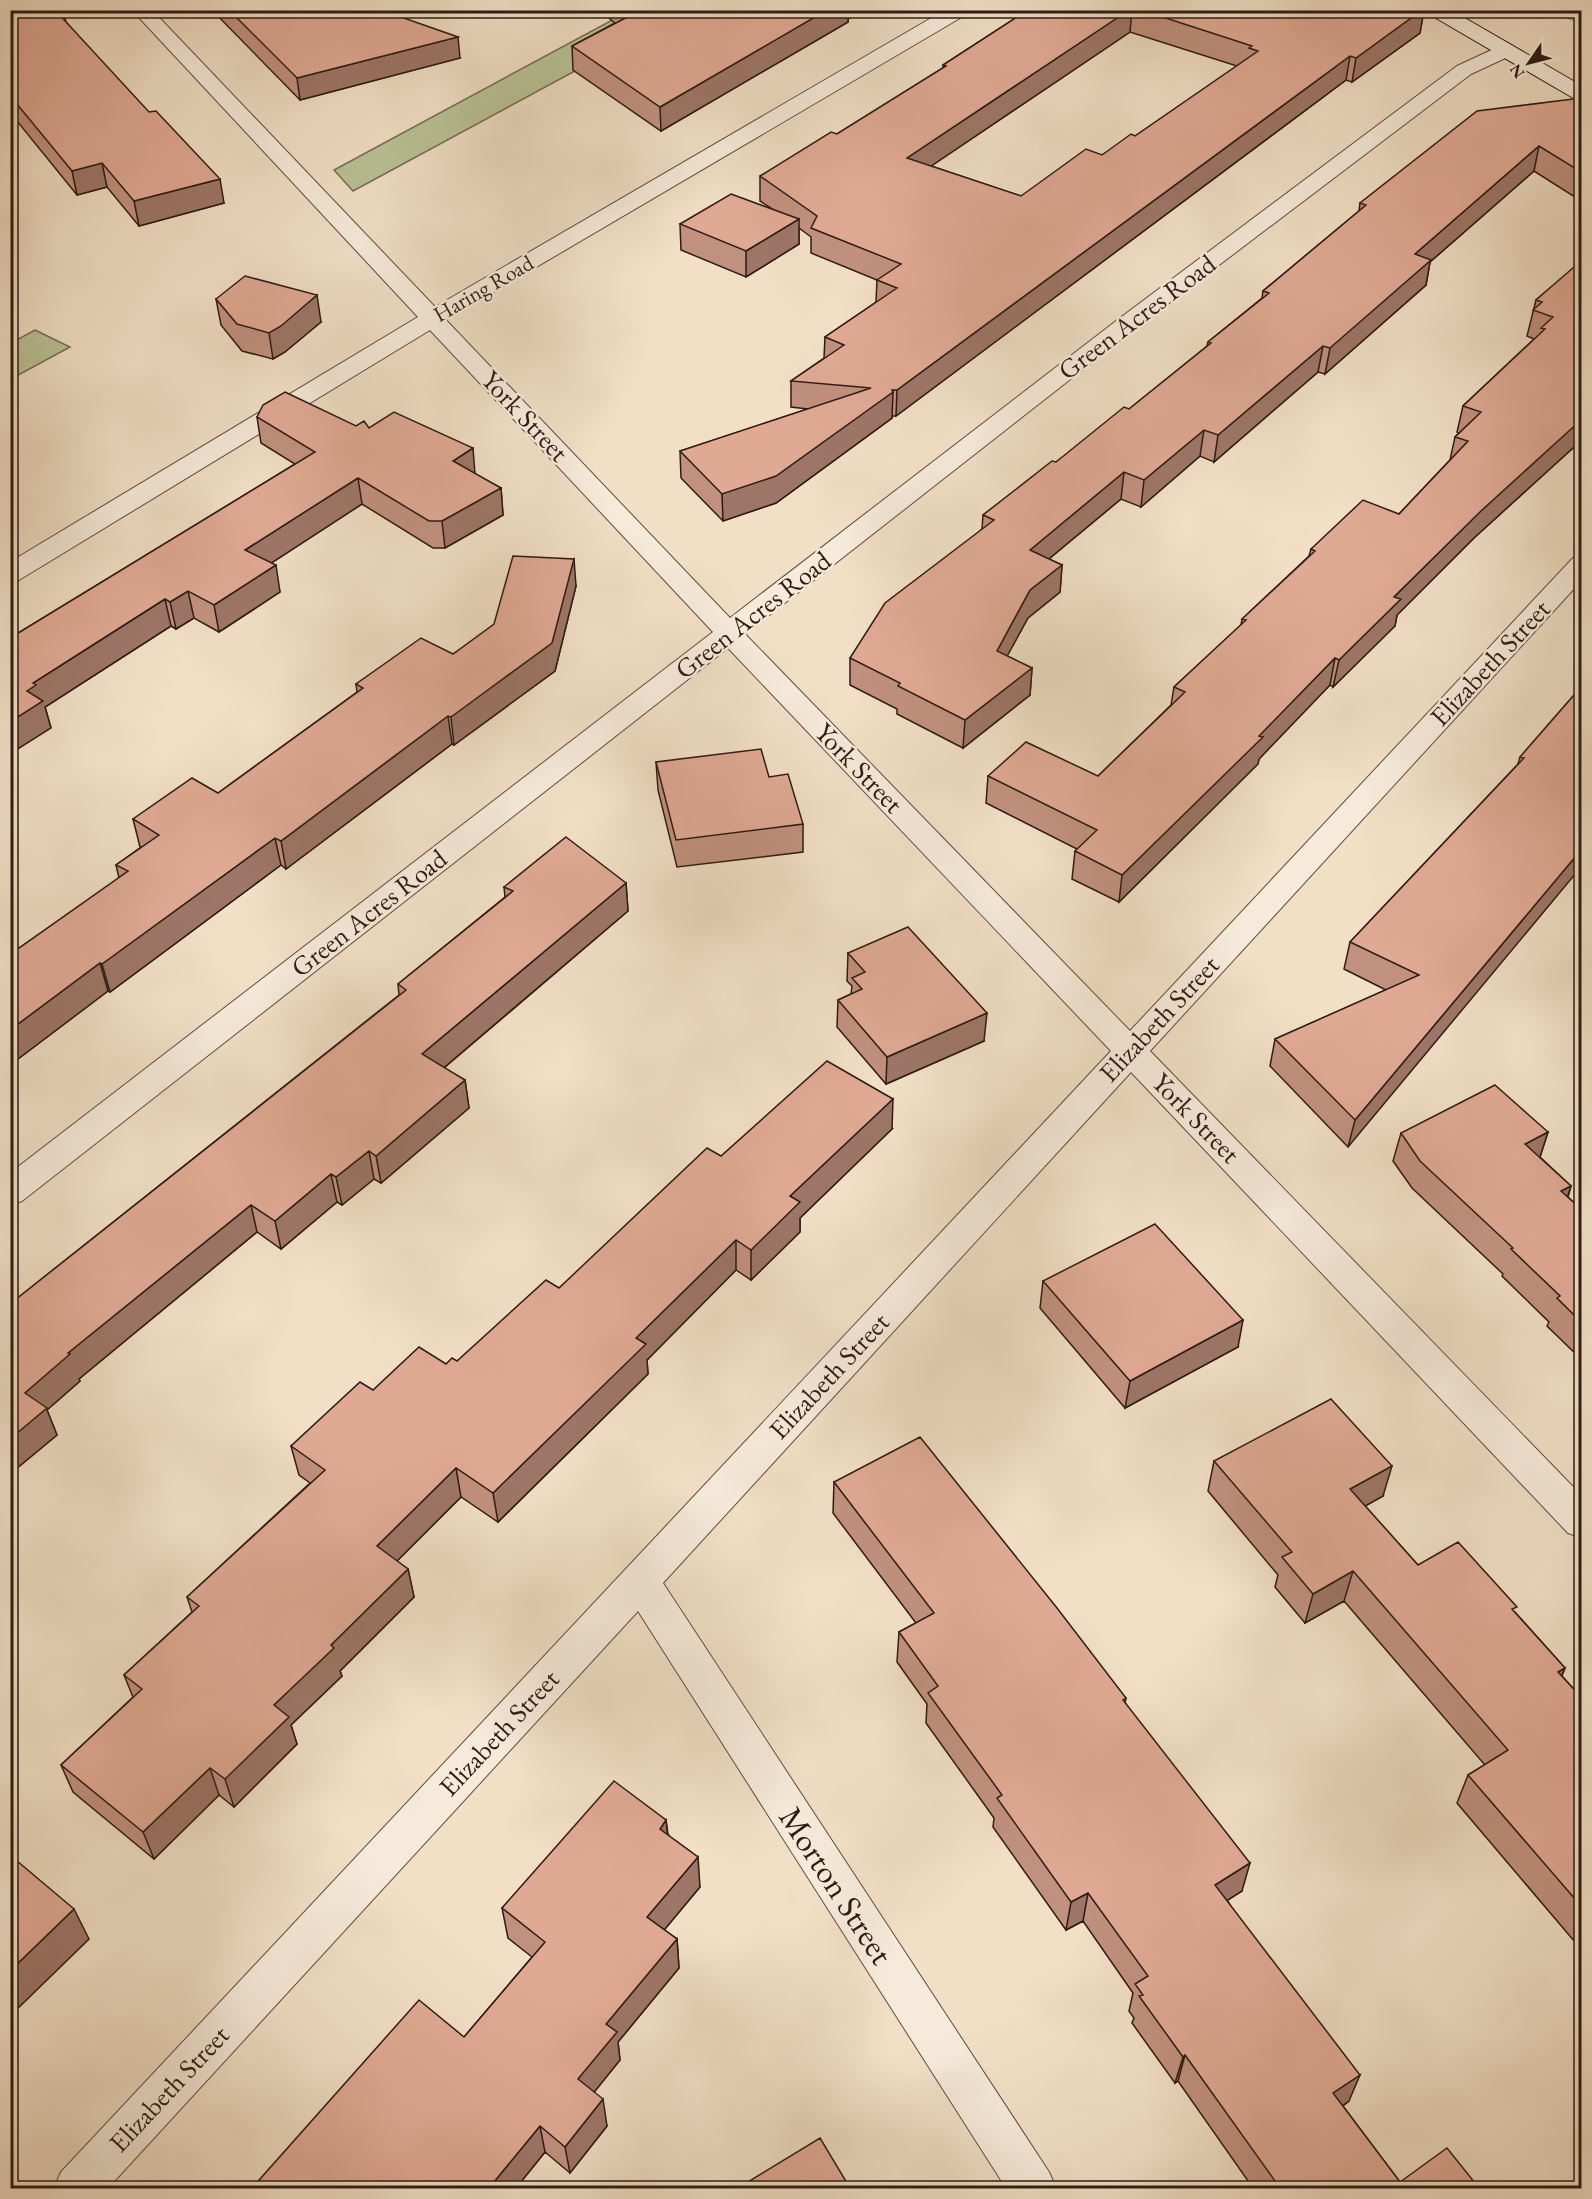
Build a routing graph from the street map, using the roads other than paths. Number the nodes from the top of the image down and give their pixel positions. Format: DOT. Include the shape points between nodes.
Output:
graph roads {
  1 [pos="141,10"];
  2 [pos="960,10"];
  3 [pos="1436,10"];
  4 [pos="1505,51"];
  5 [pos="1581,95"];
  6 [pos="432,318"];
  7 [pos="1581,564"];
  8 [pos="10,574"];
  9 [pos="729,633"];
  10 [pos="1131,1050"];
  11 [pos="10,1192"];
  12 [pos="1581,1522"];
  13 [pos="640,1581"];
  14 [pos="77,2188"];
  15 [pos="1034,2188"];
  1 -- 6 [label="street, York Street"];
  2 -- 6 [label="street, Haring Road"];
  3 -- 4 [label="street"];
  4 -- 5 [label="street"];
  4 -- 9 [label="street, Green Acres Road" via="1454,77"];
  6 -- 8 [label="street, Haring Road"];
  6 -- 9 [label="street, York Street"];
  7 -- 10 [label="street, Elizabeth Street"];
  9 -- 10 [label="street, York Street"];
  9 -- 11 [label="street, Green Acres Road"];
  10 -- 12 [label="street, York Street"];
  10 -- 13 [label="street, Elizabeth Street"];
  13 -- 14 [label="street, Elizabeth Street"];
  13 -- 15 [label="street, Morton Street"];
}
